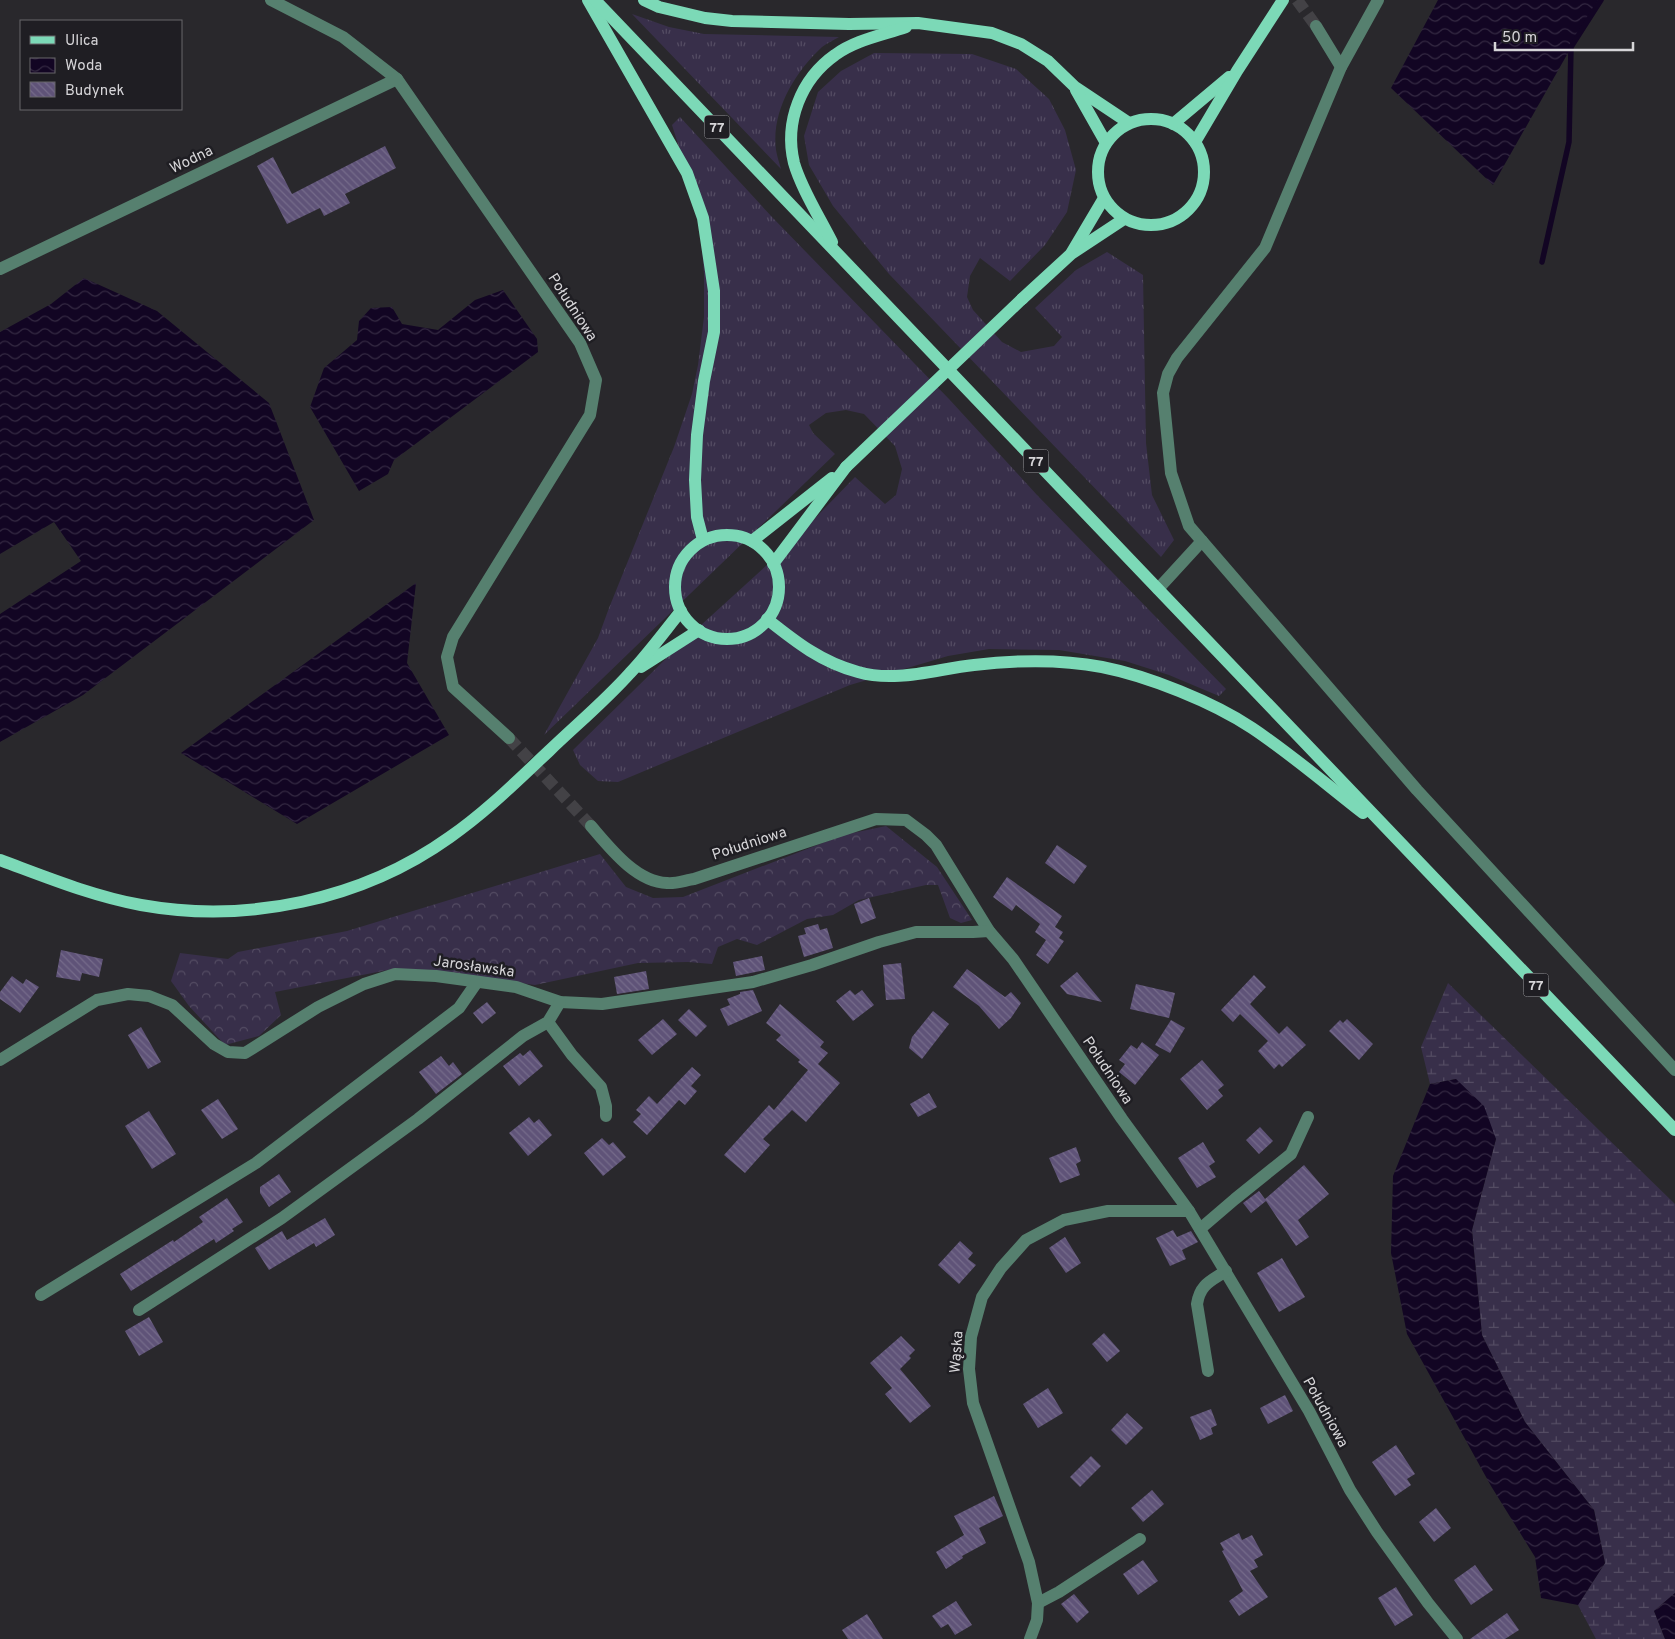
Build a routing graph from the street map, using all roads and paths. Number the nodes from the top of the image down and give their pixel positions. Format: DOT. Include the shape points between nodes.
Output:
graph roads {
  1 [pos="271,0"];
  2 [pos="588,0"];
  3 [pos="595,0"];
  4 [pos="644,0"];
  5 [pos="1283,0"];
  6 [pos="1378,0"];
  7 [pos="918,23"];
  8 [pos="1316,26"];
  9 [pos="1341,67"];
  10 [pos="1237,71"];
  11 [pos="397,78"];
  12 [pos="1075,87"];
  13 [pos="1129,123"];
  14 [pos="1173,124"];
  15 [pos="1106,142"];
  16 [pos="1195,142"];
  17 [pos="1104,198"];
  18 [pos="1124,219"];
  19 [pos="1071,254"];
  20 [pos="838,255"];
  21 [pos="0,269"];
  22 [pos="846,467"];
  23 [pos="703,540"];
  24 [pos="752,541"];
  25 [pos="1202,541"];
  26 [pos="773,564"];
  27 [pos="1158,589"];
  28 [pos="681,612"];
  29 [pos="767,619"];
  30 [pos="699,630"];
  31 [pos="630,674"];
  32 [pos="509,738"];
  33 [pos="591,826"];
  34 [pos="1398,840"];
  35 [pos="0,860"];
  36 [pos="989,931"];
  37 [pos="476,982"];
  38 [pos="560,1002"];
  39 [pos="548,1022"];
  40 [pos="0,1060"];
  41 [pos="1675,1070"];
  42 [pos="606,1116"];
  43 [pos="1308,1117"];
  44 [pos="1675,1130"];
  45 [pos="1189,1211"];
  46 [pos="1200,1229"];
  47 [pos="1226,1271"];
  48 [pos="41,1295"];
  49 [pos="139,1310"];
  50 [pos="1208,1371"];
  51 [pos="1140,1539"];
  52 [pos="1038,1603"];
  53 [pos="1030,1639"];
  54 [pos="1457,1639"];
  1 -- 11 [label="street, Południowa" via="344,38"];
  2 -- 23 [label="main road" via="687,173 703,218 714,290 714,332 696,444 697,517"];
  3 -- 20 [label="main road, 77"];
  4 -- 7 [label="main road" via="682,13 732,21"];
  5 -- 10 [label="main road"];
  6 -- 9 [label="street"];
  7 -- 12 [label="main road" via="992,33 1021,44 1048,61"];
  7 -- 20 [label="main road" via="836,54 812,76 797,104 791,134 794,164"];
  8 -- 9 [label="street"];
  9 -- 25 [label="street" via="1265,248 1177,358 1168,374 1164,393 1170,473 1189,526"];
  10 -- 14 [label="main road"];
  10 -- 16 [label="main road"];
  11 -- 21 [label="street, Wodna"];
  11 -- 32 [label="street, Południowa" via="580,343 596,380 590,415 453,637 447,656 453,687"];
  12 -- 13 [label="main road"];
  12 -- 15 [label="main road"];
  13 -- 14 [label="main road" via="1159,119"];
  13 -- 15 [label="main road"];
  14 -- 16 [label="main road" via="1186,131"];
  15 -- 17 [label="main road" via="1097,170"];
  16 -- 18 [label="main road" via="1203,158 1204,176 1200,194 1190,209 1176,220 1159,225 1141,225"];
  17 -- 18 [label="main road"];
  17 -- 19 [label="main road"];
  18 -- 19 [label="main road"];
  19 -- 22 [label="main road, bridge"];
  20 -- 27 [label="main road, 77"];
  22 -- 24 [label="main road"];
  22 -- 26 [label="main road"];
  23 -- 24 [label="main road" via="723,535"];
  23 -- 28 [label="main road" via="687,553 677,571 675,592"];
  24 -- 26 [label="main road"];
  25 -- 27 [label="street"];
  25 -- 41 [label="street" via="1418,790"];
  26 -- 29 [label="main road" via="779,586"];
  27 -- 34 [label="main road, 77"];
  28 -- 30 [label="main road"];
  28 -- 31 [label="main road"];
  29 -- 30 [label="main road" via="756,630 728,639"];
  29 -- 34 [label="main road" via="800,646 833,664 859,673 890,677 1004,662 1053,662 1102,668 1157,683 1251,727"];
  30 -- 31 [label="main road"];
  31 -- 35 [label="main road" via="487,809 450,837 394,870 328,895 246,910 204,912 169,909 82,890"];
  33 -- 36 [label="street, Południowa" via="622,861 646,878 668,883 694,878 876,819 906,820 936,845"];
  34 -- 44 [label="main road, 77"];
  36 -- 38 [label="street, Jarosławska" via="916,932 754,982 602,1004"];
  36 -- 45 [label="street, Południowa" via="1013,959"];
  37 -- 38 [label="street, Jarosławska" via="516,987"];
  37 -- 40 [label="street, Jarosławska" via="396,974 364,984 318,1007 245,1053 228,1052 214,1044 172,1005 149,996 128,994 97,1000"];
  37 -- 48 [label="street" via="459,1008 256,1163"];
  38 -- 39 [label="street"];
  39 -- 42 [label="street" via="601,1087"];
  39 -- 49 [label="street" via="523,1036 418,1119 282,1218"];
  43 -- 46 [label="street" via="1291,1154"];
  45 -- 46 [label="street, Południowa"];
  45 -- 52 [label="street, Wąska" via="1108,1211 1064,1220 1026,1240 1001,1268 982,1297 971,1337 969,1369 973,1403 1029,1562"];
  46 -- 47 [label="street, Południowa"];
  47 -- 50 [label="street" via="1205,1284 1198,1297"];
  47 -- 54 [label="street, Południowa" via="1309,1412 1350,1490 1377,1532"];
  51 -- 52 [label="street"];
  52 -- 53 [label="street, Wąska" via="1037,1620"];
}
